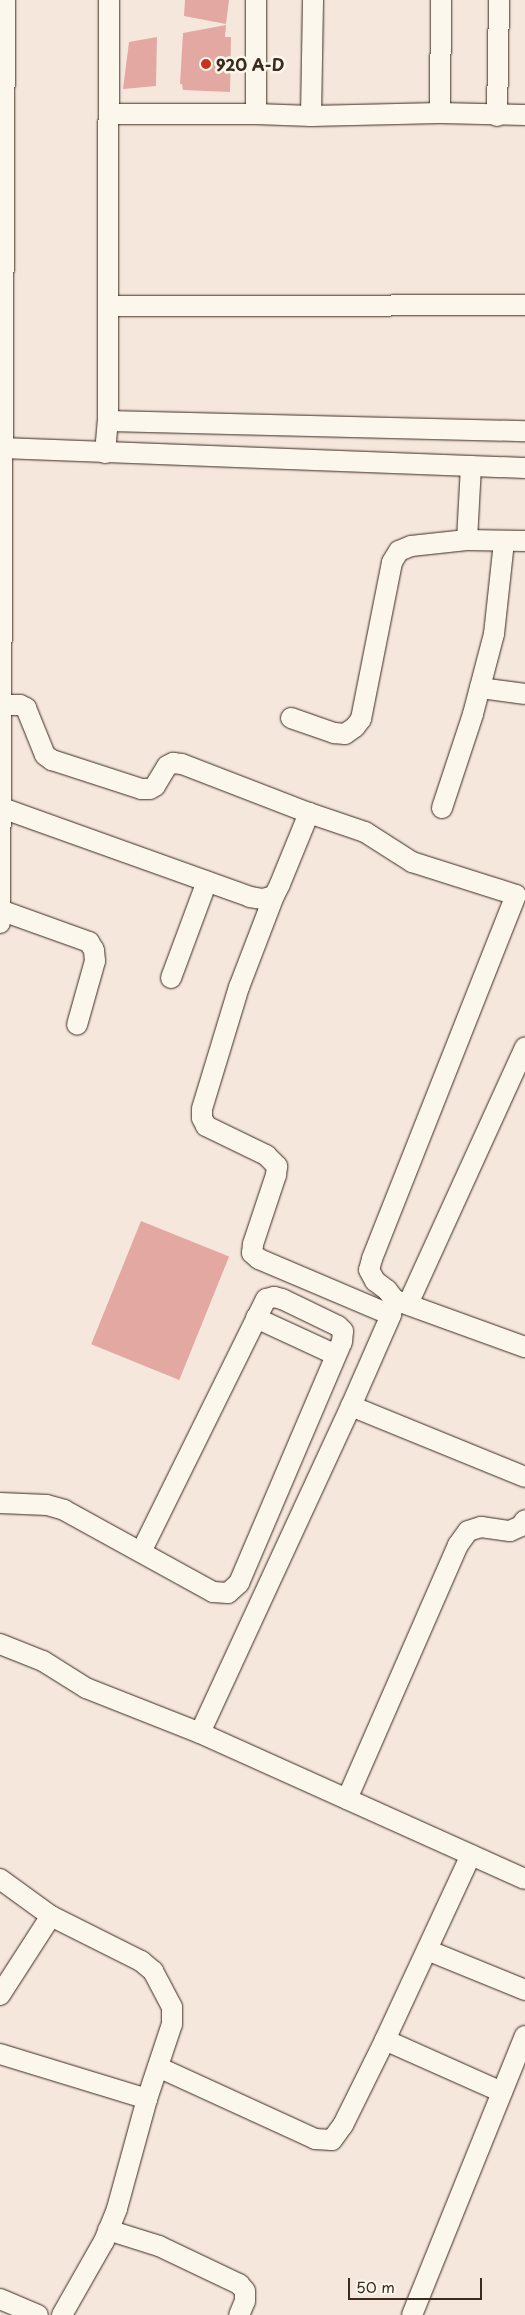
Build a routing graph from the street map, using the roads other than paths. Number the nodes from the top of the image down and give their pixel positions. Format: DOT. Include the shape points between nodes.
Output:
graph roads {
  1 [pos="5,0"];
  2 [pos="109,0"];
  3 [pos="256,0"];
  4 [pos="313,0"];
  5 [pos="441,0"];
  6 [pos="499,0"];
  7 [pos="440,113"];
  8 [pos="110,114"];
  9 [pos="256,114"];
  10 [pos="525,115"];
  11 [pos="311,116"];
  12 [pos="498,116"];
  13 [pos="525,305"];
  14 [pos="109,306"];
  15 [pos="108,421"];
  16 [pos="525,431"];
  17 [pos="2,448"];
  18 [pos="105,453"];
  19 [pos="471,466"];
  20 [pos="525,468"];
  21 [pos="1,494"];
  22 [pos="467,540"];
  23 [pos="525,541"];
  24 [pos="504,542"];
  25 [pos="480,688"];
  26 [pos="525,694"];
  27 [pos="2,706"];
  28 [pos="291,718"];
  29 [pos="2,808"];
  30 [pos="442,808"];
  31 [pos="309,813"];
  32 [pos="207,881"];
  33 [pos="274,896"];
  34 [pos="520,897"];
  35 [pos="0,910"];
  36 [pos="0,923"];
  37 [pos="171,978"];
  38 [pos="77,1025"];
  39 [pos="525,1047"];
  40 [pos="397,1306"];
  41 [pos="256,1318"];
  42 [pos="525,1347"];
  43 [pos="336,1355"];
  44 [pos="352,1406"];
  45 [pos="525,1477"];
  46 [pos="0,1503"];
  47 [pos="525,1520"];
  48 [pos="141,1552"];
  49 [pos="0,1644"];
  50 [pos="200,1733"];
  51 [pos="347,1799"];
  52 [pos="471,1855"];
  53 [pos="0,1879"];
  54 [pos="525,1879"];
  55 [pos="51,1916"];
  56 [pos="427,1950"];
  57 [pos="525,1990"];
  58 [pos="0,1995"];
  59 [pos="525,2036"];
  60 [pos="385,2040"];
  61 [pos="0,2054"];
  62 [pos="158,2067"];
  63 [pos="502,2092"];
  64 [pos="147,2099"];
  65 [pos="108,2230"];
  66 [pos="0,2299"];
  67 [pos="38,2315"];
  68 [pos="62,2315"];
  69 [pos="239,2315"];
  70 [pos="412,2315"];
  1 -- 17 [label="street"];
  2 -- 8 [label="street"];
  3 -- 9 [label="street"];
  4 -- 11 [label="street"];
  5 -- 7 [label="street"];
  6 -- 12 [label="street"];
  7 -- 11 [label="street"];
  7 -- 12 [label="street"];
  8 -- 9 [label="street"];
  8 -- 14 [label="street"];
  9 -- 11 [label="street"];
  10 -- 12 [label="street"];
  13 -- 14 [label="street"];
  14 -- 15 [label="street"];
  15 -- 16 [label="street"];
  15 -- 18 [label="street"];
  17 -- 18 [label="street"];
  17 -- 21 [label="street"];
  18 -- 19 [label="street"];
  19 -- 20 [label="street"];
  19 -- 22 [label="street"];
  21 -- 27 [label="street"];
  22 -- 24 [label="street"];
  22 -- 28 [label="street" via="411,546 399,551 392,562 362,719 355,728 345,734 334,733"];
  23 -- 24 [label="street"];
  24 -- 25 [label="street" via="498,614"];
  25 -- 26 [label="street"];
  25 -- 30 [label="street"];
  27 -- 29 [label="street"];
  27 -- 31 [label="street" via="26,708 45,755 52,760 140,789 155,786 167,766 182,764"];
  29 -- 32 [label="street"];
  29 -- 35 [label="street"];
  31 -- 33 [label="street"];
  31 -- 34 [label="street" via="365,832 418,864"];
  32 -- 33 [label="street" via="262,899"];
  32 -- 37 [label="street"];
  33 -- 40 [label="street" via="240,988 202,1109 202,1118 206,1126 266,1155 276,1166 276,1175 253,1244 252,1253 258,1259"];
  34 -- 40 [label="street" via="372,1259 370,1270 375,1281 387,1290"];
  35 -- 36 [label="street"];
  35 -- 38 [label="street" via="89,942 95,962"];
  39 -- 40 [label="street"];
  40 -- 42 [label="street"];
  40 -- 44 [label="street"];
  41 -- 43 [label="street"];
  41 -- 43 [label="street" via="266,1299 274,1296 282,1299 343,1331"];
  41 -- 48 [label="street"];
  43 -- 48 [label="street" via="239,1583 228,1593 213,1592"];
  44 -- 45 [label="street"];
  44 -- 50 [label="street"];
  46 -- 48 [label="street" via="47,1505 64,1510"];
  47 -- 51 [label="street" via="510,1531 481,1527 468,1531 458,1545"];
  49 -- 50 [label="street" via="43,1661 86,1688"];
  50 -- 51 [label="street"];
  51 -- 52 [label="street"];
  52 -- 54 [label="street"];
  52 -- 56 [label="street"];
  53 -- 55 [label="street"];
  55 -- 58 [label="street"];
  55 -- 62 [label="street" via="141,1961 153,1971 172,2007 172,2024"];
  56 -- 57 [label="street"];
  56 -- 60 [label="street"];
  59 -- 63 [label="street"];
  60 -- 62 [label="street" via="343,2125 332,2140 315,2139"];
  60 -- 63 [label="street"];
  61 -- 64 [label="street"];
  62 -- 64 [label="street"];
  63 -- 70 [label="street"];
  64 -- 65 [label="street" via="117,2209"];
  65 -- 68 [label="street"];
  65 -- 69 [label="street" via="159,2246 240,2284 245,2291 245,2301"];
  66 -- 67 [label="street"];
}
